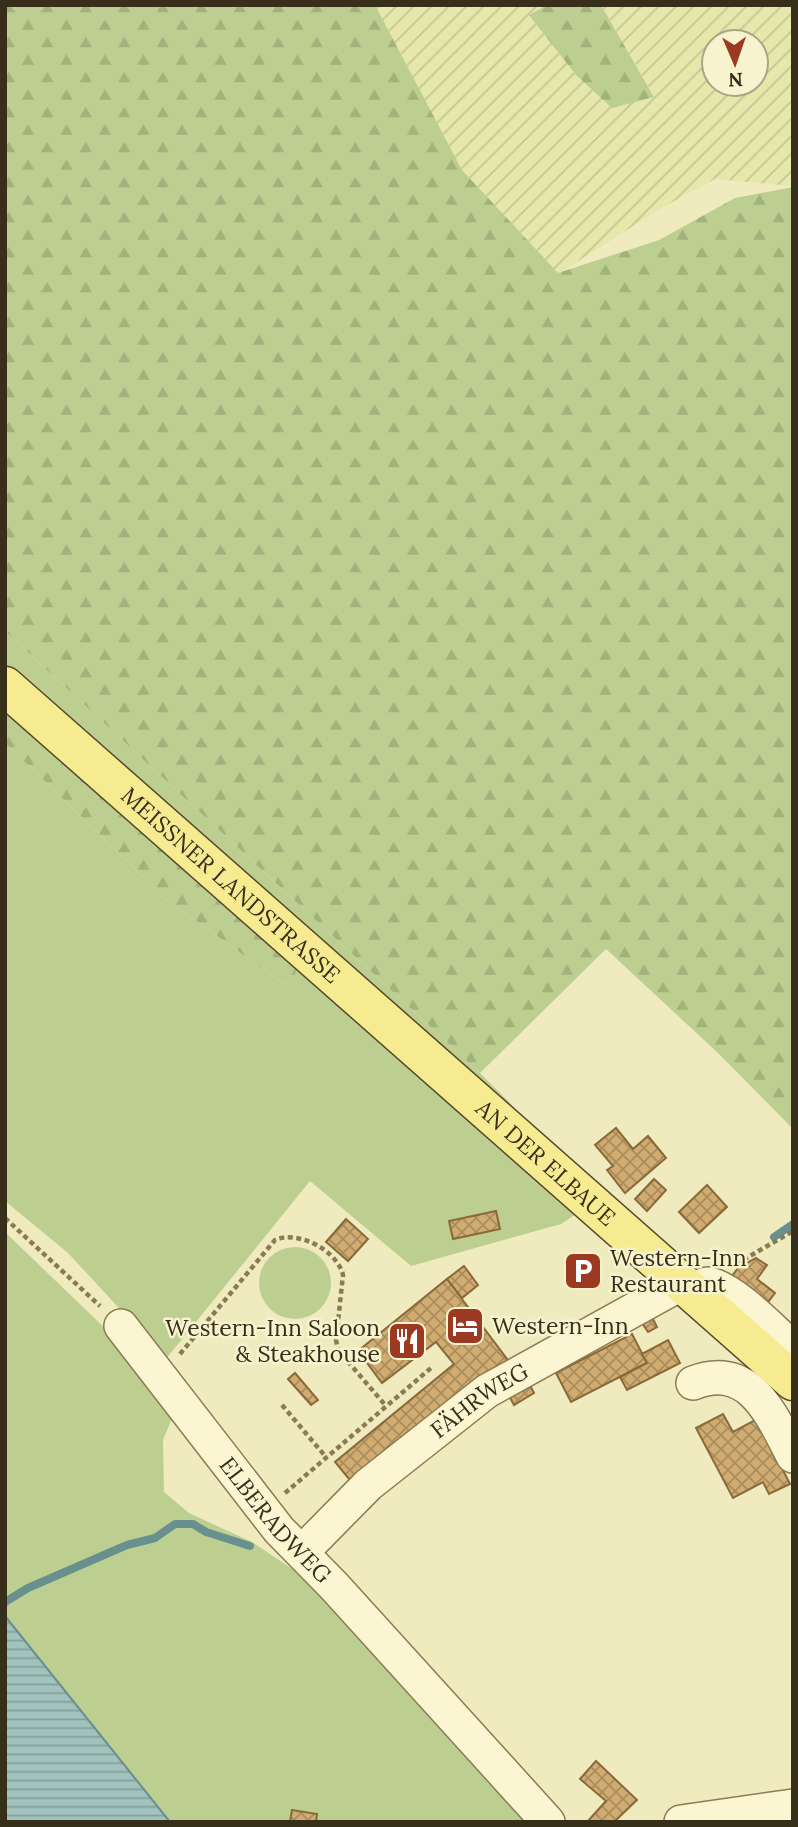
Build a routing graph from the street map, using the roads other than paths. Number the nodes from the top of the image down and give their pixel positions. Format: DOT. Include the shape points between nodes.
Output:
graph roads {
  1 [pos="5,686"];
  2 [pos="455,1086"];
  3 [pos="696,1286"];
  4 [pos="121,1326"];
  5 [pos="793,1348"];
  6 [pos="793,1381"];
  7 [pos="693,1383"];
  8 [pos="793,1456"];
  9 [pos="302,1552"];
  10 [pos="793,1806"];
  11 [pos="548,1822"];
  12 [pos="681,1822"];
  1 -- 2 [label="main road, MEISSNER LANDSTRASSE"];
  2 -- 3 [label="main road, AN DER ELBAUE"];
  3 -- 5 [label="street"];
  3 -- 6 [label="main road, AN DER ELBAUE"];
  3 -- 9 [label="street, FÄHRWEG" via="487,1391 368,1485"];
  4 -- 9 [label="street, ELBERADWEG" via="264,1511"];
  7 -- 8 [label="street" via="722,1377 746,1385"];
  9 -- 11 [label="street, ELBERADWEG"];
  10 -- 12 [label="street"];
}
